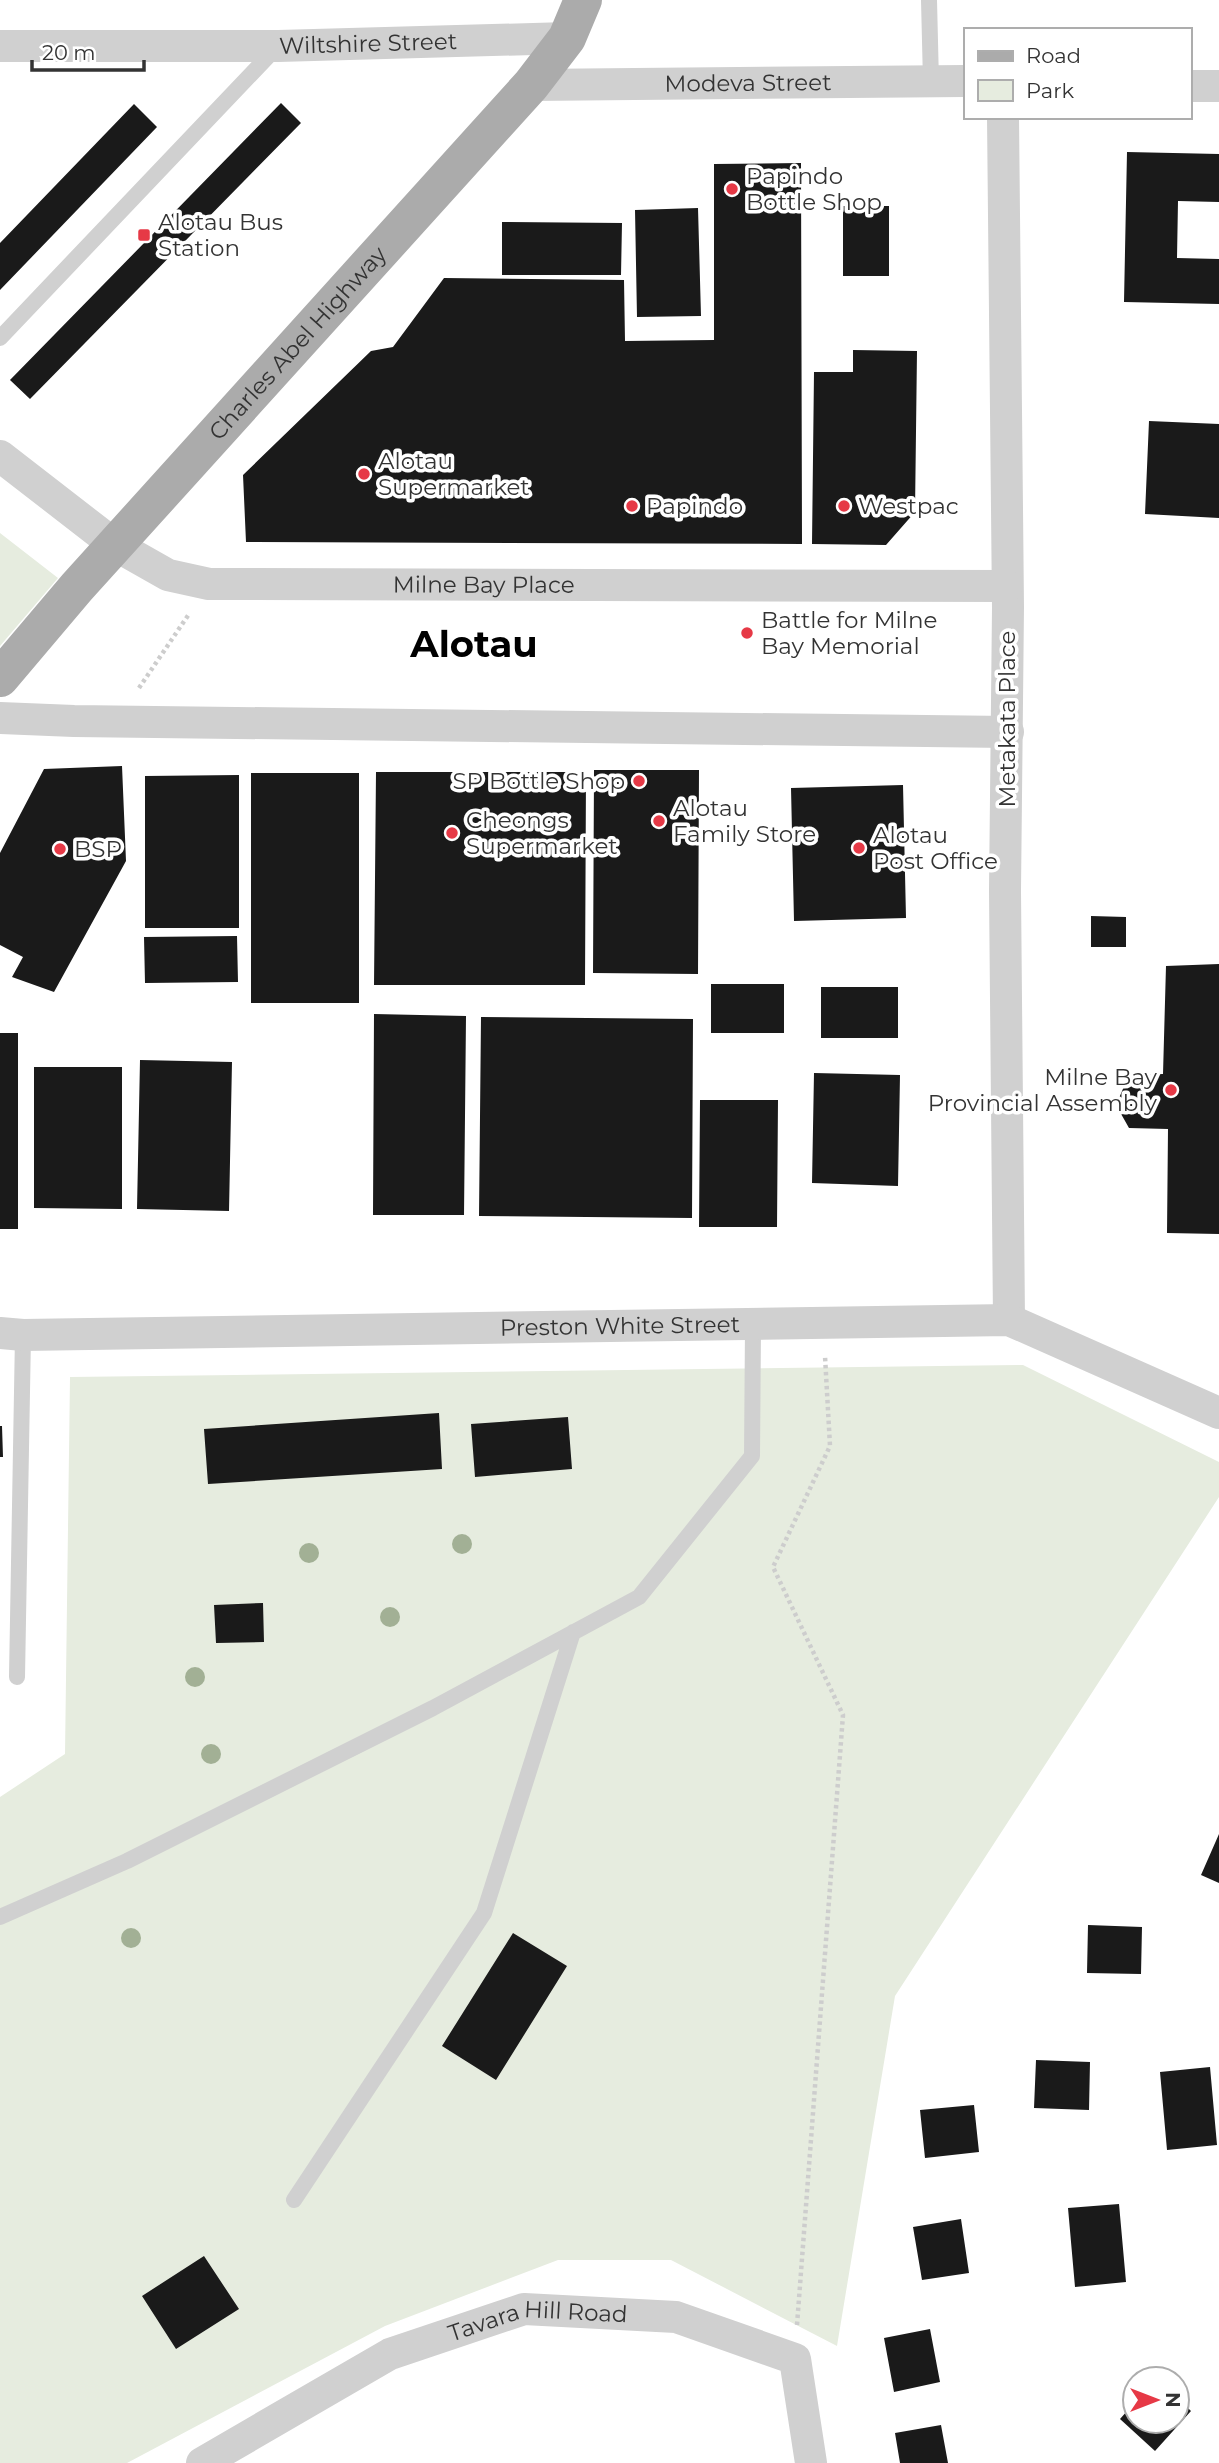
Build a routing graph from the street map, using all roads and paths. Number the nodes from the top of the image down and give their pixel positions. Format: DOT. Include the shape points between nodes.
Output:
graph roads {
  1 [pos="583,0"];
  2 [pos="929,0"];
  3 [pos="567,37"];
  4 [pos="0,46"];
  5 [pos="278,46"];
  6 [pos="964,81"];
  7 [pos="931,82"];
  8 [pos="531,85"];
  9 [pos="1191,86"];
  10 [pos="1219,86"];
  11 [pos="1003,119"];
  12 [pos="0,338"];
  13 [pos="0,456"];
  14 [pos="115,545"];
  15 [pos="209,584"];
  16 [pos="1007,586"];
  17 [pos="0,678"];
  18 [pos="0,718"];
  19 [pos="116,721"];
  20 [pos="1008,732"];
  21 [pos="1009,1320"];
  22 [pos="823,1324"];
  23 [pos="753,1326"];
  24 [pos="12,1334"];
  25 [pos="1219,1413"];
  26 [pos="573,1632"];
  27 [pos="17,1677"];
  28 [pos="0,1917"];
  29 [pos="294,2200"];
  30 [pos="795,2359"];
  31 [pos="202,2463"];
  32 [pos="811,2463"];
  1 -- 3 [label="main road, Charles Abel Highway"];
  2 -- 7 [label="lane"];
  3 -- 5 [label="street, Wiltshire Street"];
  3 -- 8 [label="main road, Charles Abel Highway"];
  4 -- 5 [label="street, Wiltshire Street"];
  5 -- 12 [label="lane"];
  6 -- 7 [label="street, Modeva Street"];
  7 -- 8 [label="street, Modeva Street"];
  8 -- 14 [label="main road, Charles Abel Highway"];
  9 -- 10 [label="street"];
  11 -- 16 [label="street, Metakata Place"];
  13 -- 14 [label="street, Milne Bay Place"];
  14 -- 15 [label="street, Milne Bay Place" via="168,575"];
  14 -- 17 [label="main road, Charles Abel Highway"];
  15 -- 16 [label="street, Milne Bay Place"];
  15 -- 19 [label="path"];
  16 -- 20 [label="street, Metakata Place"];
  18 -- 19 [label="street"];
  19 -- 20 [label="street"];
  20 -- 21 [label="street, Metakata Place"];
  21 -- 22 [label="street, Preston White Street"];
  21 -- 25 [label="street, Preston White Street"];
  22 -- 23 [label="street, Preston White Street"];
  22 -- 30 [label="path" via="830,1446 773,1567 843,1715"];
  23 -- 24 [label="street, Preston White Street"];
  23 -- 26 [label="lane" via="751,1456 639,1597"];
  24 -- 27 [label="lane"];
  26 -- 28 [label="lane" via="433,1708 127,1861"];
  26 -- 29 [label="lane" via="484,1913"];
  30 -- 31 [label="street, Tavara Hill Road" via="677,2317 524,2309 390,2354"];
  30 -- 32 [label="street"];
}
